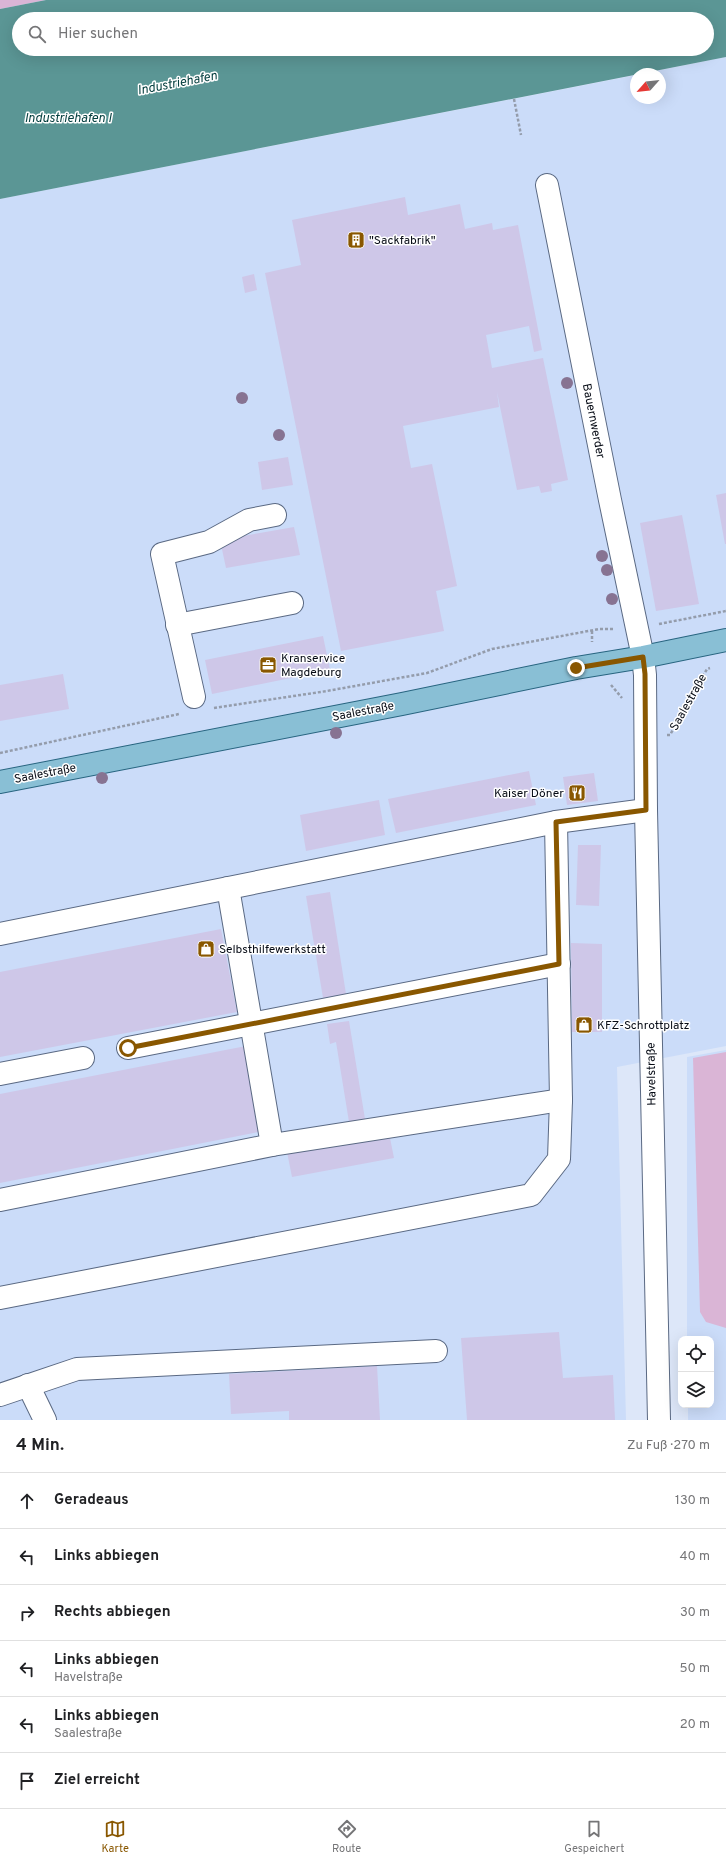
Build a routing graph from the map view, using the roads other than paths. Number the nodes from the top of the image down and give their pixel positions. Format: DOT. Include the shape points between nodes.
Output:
graph roads {
  1 [pos="547,185"];
  2 [pos="276,515"];
  3 [pos="292,603"];
  4 [pos="177,625"];
  5 [pos="726,640"];
  6 [pos="643,657"];
  7 [pos="188,705"];
  8 [pos="0,782"];
  9 [pos="646,810"];
  10 [pos="556,822"];
  11 [pos="228,888"];
  12 [pos="0,934"];
  13 [pos="559,964"];
  14 [pos="252,1024"];
  15 [pos="128,1048"];
  16 [pos="82,1058"];
  17 [pos="0,1074"];
  18 [pos="561,1100"];
  19 [pos="272,1145"];
  20 [pos="0,1200"];
  21 [pos="0,1298"];
  22 [pos="436,1351"];
  23 [pos="28,1385"];
  24 [pos="0,1396"];
  25 [pos="45,1420"];
  26 [pos="658,1420"];
  1 -- 6 [label="street, Bauernwerder"];
  2 -- 4 [label="street" via="249,520 209,542 162,554"];
  3 -- 4 [label="street"];
  4 -- 7 [label="street"];
  5 -- 6 [label="main road, Saalestraße"];
  6 -- 8 [label="main road, Saalestraße" via="593,664"];
  6 -- 9 [label="street, Havelstraße"];
  9 -- 10 [label="street"];
  9 -- 26 [label="street, Havelstraße"];
  10 -- 11 [label="street"];
  10 -- 13 [label="street"];
  11 -- 12 [label="street"];
  11 -- 14 [label="street"];
  13 -- 14 [label="street"];
  13 -- 18 [label="street"];
  14 -- 15 [label="street"];
  14 -- 19 [label="street"];
  16 -- 17 [label="street"];
  18 -- 19 [label="street"];
  18 -- 21 [label="street" via="559,1159 531,1195"];
  19 -- 20 [label="street"];
  22 -- 23 [label="street" via="77,1370"];
  23 -- 24 [label="street"];
  23 -- 25 [label="street"];
}
